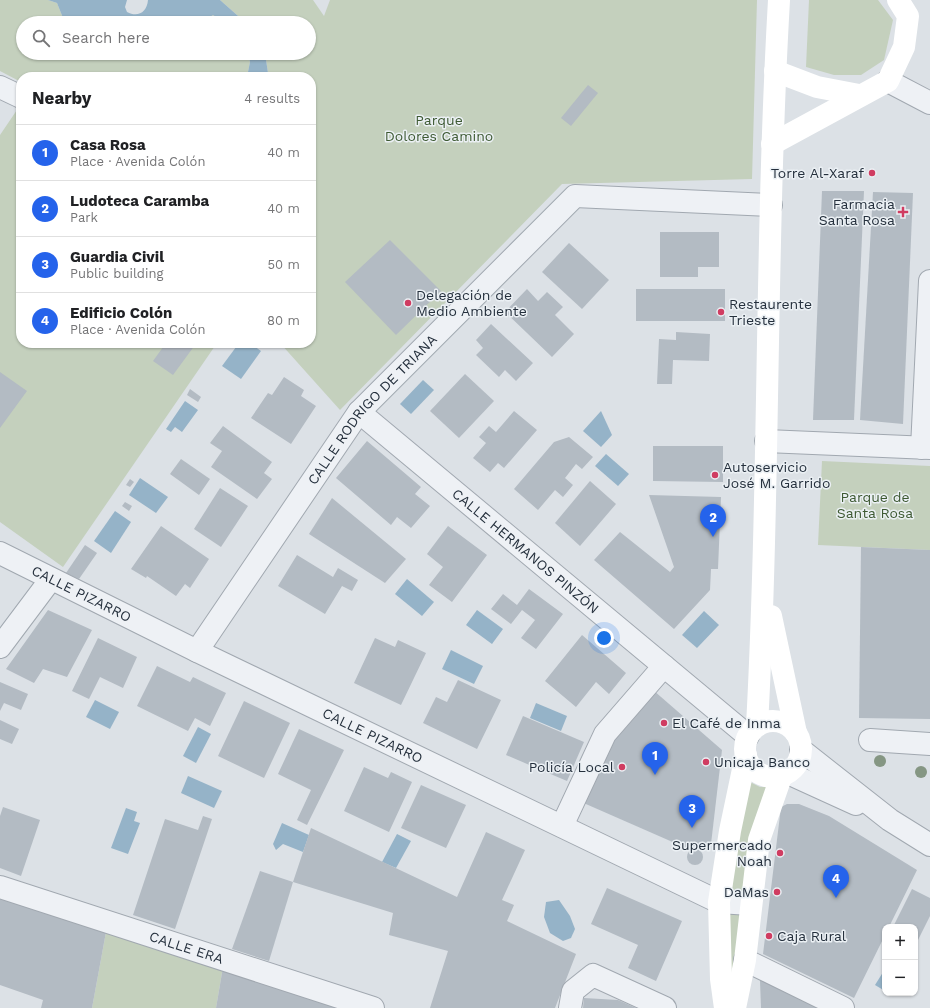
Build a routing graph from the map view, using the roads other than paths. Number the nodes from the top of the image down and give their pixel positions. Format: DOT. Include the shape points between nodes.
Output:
graph roads {
  1 [pos="779,0"];
  2 [pos="898,0"];
  3 [pos="776,71"];
  4 [pos="888,81"];
  5 [pos="0,87"];
  6 [pos="16,95"];
  7 [pos="859,95"];
  8 [pos="930,103"];
  9 [pos="772,144"];
  10 [pos="771,205"];
  11 [pos="930,281"];
  12 [pos="929,315"];
  13 [pos="359,412"];
  14 [pos="766,441"];
  15 [pos="926,448"];
  16 [pos="0,553"];
  17 [pos="51,579"];
  18 [pos="764,588"];
  19 [pos="0,647"];
  20 [pos="197,651"];
  21 [pos="664,666"];
  22 [pos="750,739"];
  23 [pos="870,740"];
  24 [pos="799,742"];
  25 [pos="930,744"];
  26 [pos="784,775"];
  27 [pos="890,820"];
  28 [pos="562,826"];
  29 [pos="930,845"];
  30 [pos="0,887"];
  31 [pos="719,902"];
  32 [pos="750,904"];
  33 [pos="745,960"];
  34 [pos="374,1008"];
  35 [pos="570,1008"];
  36 [pos="665,1008"];
  37 [pos="725,1008"];
  38 [pos="735,1008"];
  39 [pos="843,1008"];
  1 -- 3 [label="main road"];
  2 -- 4 [label="main road" via="908,16 904,47"];
  3 -- 7 [label="main road" via="817,87"];
  3 -- 9 [label="main road"];
  4 -- 7 [label="main road"];
  4 -- 8 [label="street"];
  5 -- 6 [label="street"];
  7 -- 9 [label="main road"];
  9 -- 10 [label="main road"];
  10 -- 13 [label="street, CALLE RODRIGO DE TRIANA" via="575,196"];
  10 -- 14 [label="main road"];
  11 -- 12 [label="street"];
  12 -- 15 [label="street"];
  13 -- 20 [label="street, CALLE RODRIGO DE TRIANA"];
  13 -- 21 [label="street, CALLE HERMANOS PINZÓN"];
  14 -- 15 [label="street"];
  14 -- 18 [label="main road"];
  16 -- 17 [label="street, CALLE PIZARRO"];
  17 -- 19 [label="street"];
  17 -- 20 [label="street, CALLE PIZARRO"];
  18 -- 22 [label="main road"];
  18 -- 24 [label="main road"];
  20 -- 28 [label="street, CALLE PIZARRO"];
  21 -- 22 [label="street, CALLE HERMANOS PINZÓN"];
  21 -- 28 [label="street" via="605,734"];
  22 -- 24 [label="main road" via="772,721 790,727"];
  22 -- 26 [label="main road" via="749,765 756,772 772,778"];
  22 -- 31 [label="main road"];
  23 -- 25 [label="street"];
  24 -- 26 [label="main road" via="799,760"];
  24 -- 27 [label="street"];
  26 -- 27 [label="street"];
  26 -- 32 [label="main road" via="759,840"];
  27 -- 29 [label="street"];
  28 -- 31 [label="street, CALLE PIZARRO"];
  30 -- 34 [label="street, CALLE ERA"];
  31 -- 32 [label="street, CALLE PIZARRO"];
  31 -- 37 [label="main road" via="721,979"];
  32 -- 33 [label="main road"];
  33 -- 38 [label="main road"];
  33 -- 39 [label="street"];
  35 -- 36 [label="street" via="573,991 593,975"];
}
